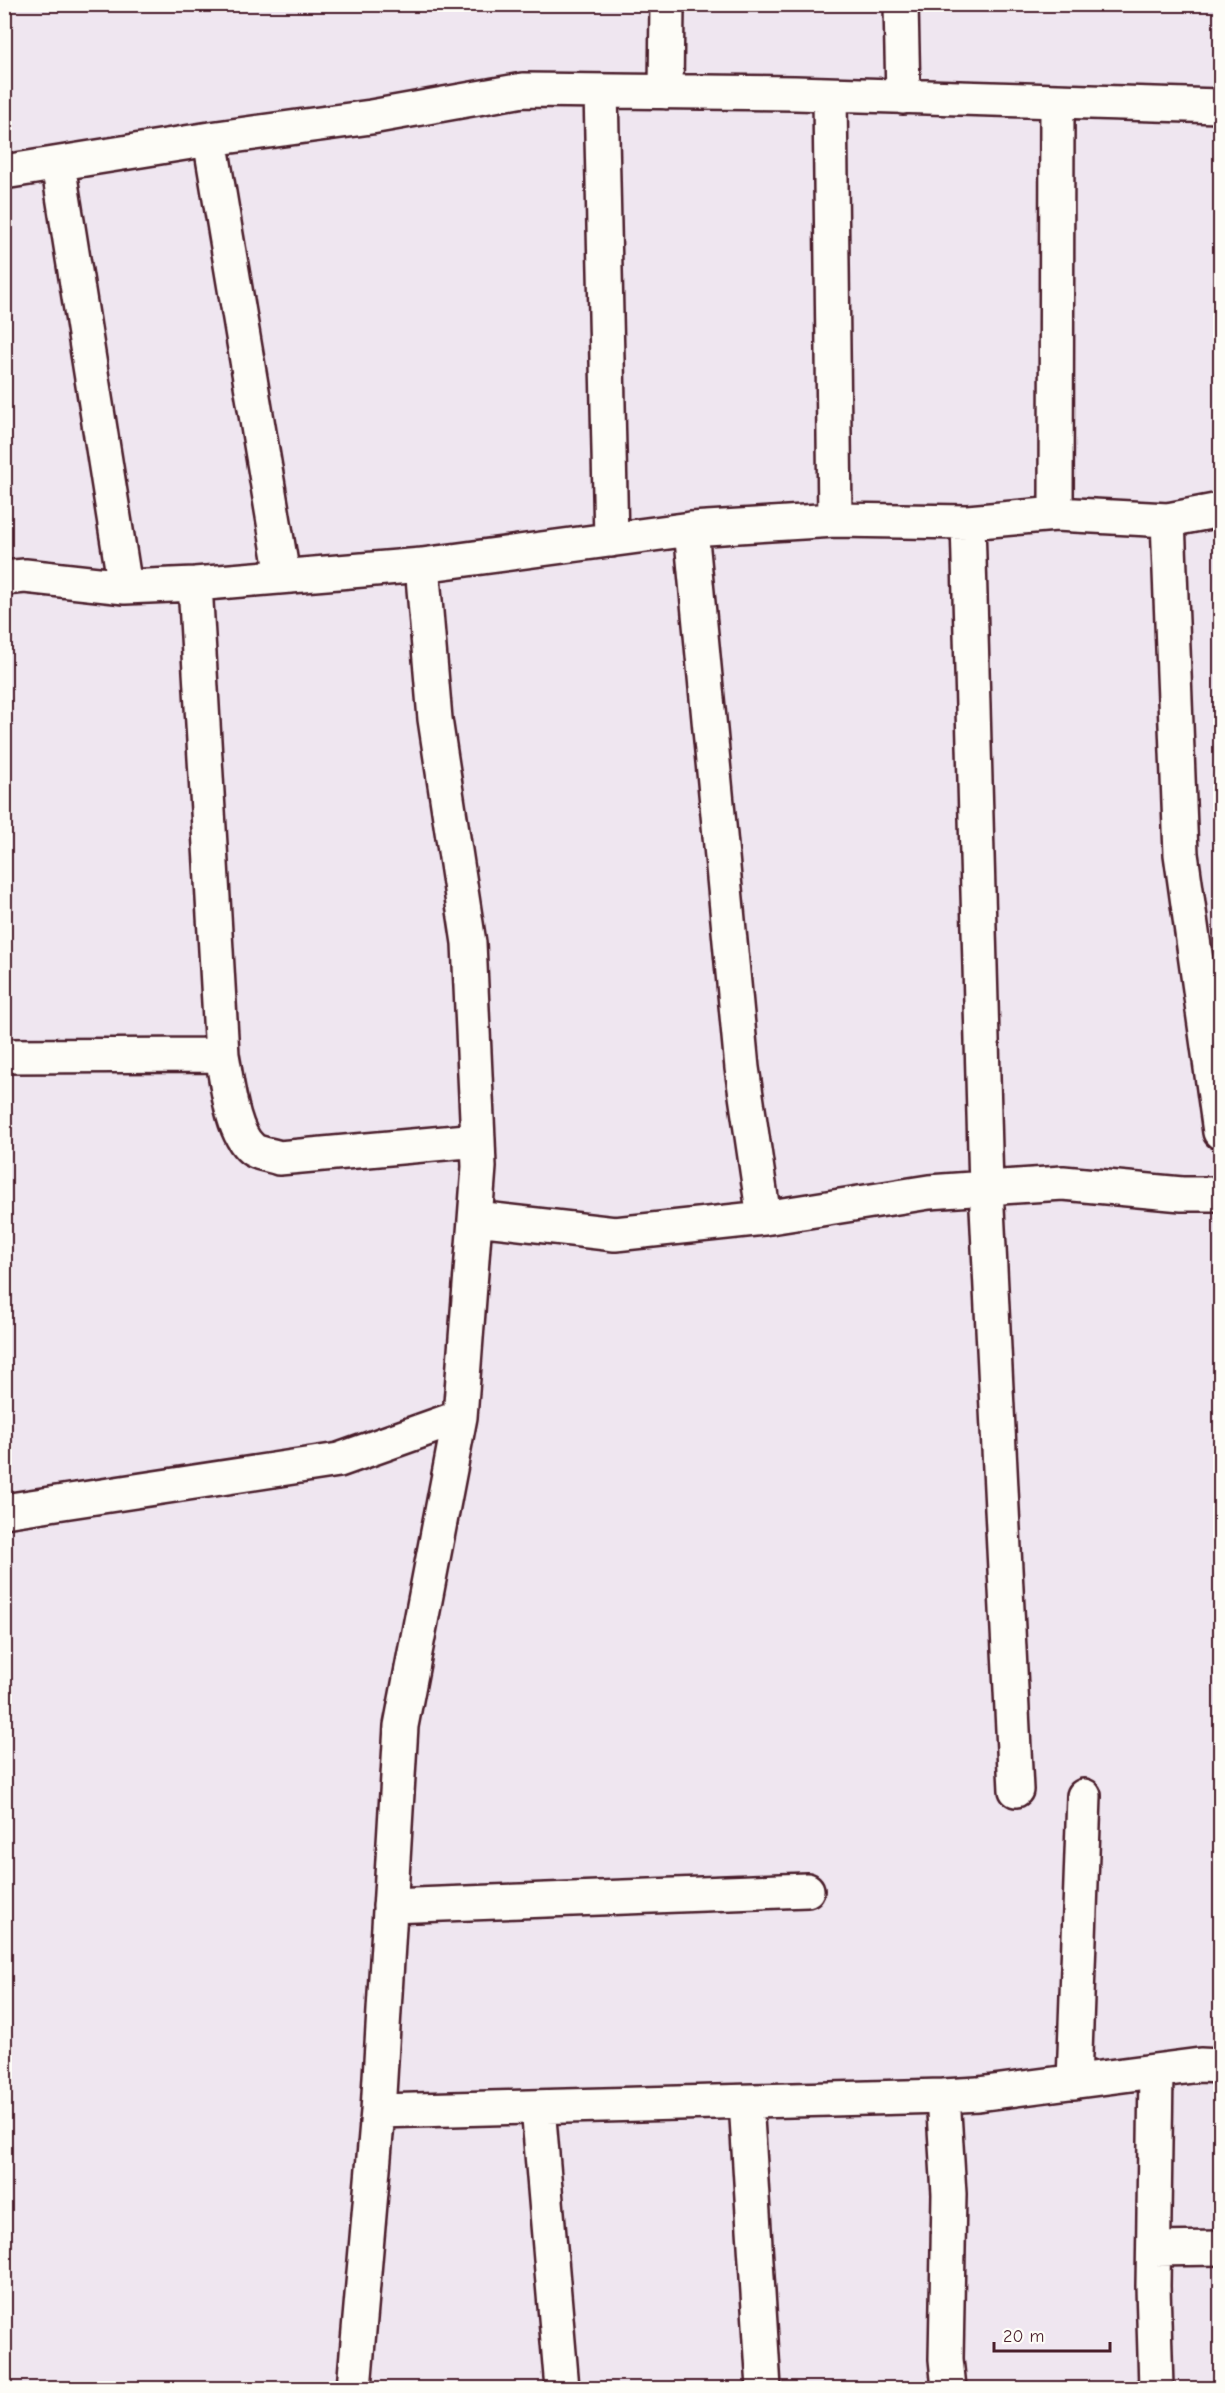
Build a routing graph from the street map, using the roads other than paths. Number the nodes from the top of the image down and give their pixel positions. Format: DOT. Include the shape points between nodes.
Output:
graph roads {
  1 [pos="667,4"];
  2 [pos="901,4"];
  3 [pos="601,92"];
  4 [pos="666,92"];
  5 [pos="830,94"];
  6 [pos="903,97"];
  7 [pos="1058,102"];
  8 [pos="1221,106"];
  9 [pos="210,138"];
  10 [pos="58,164"];
  11 [pos="4,172"];
  12 [pos="1221,510"];
  13 [pos="1056,514"];
  14 [pos="835,520"];
  15 [pos="1168,520"];
  16 [pos="968,522"];
  17 [pos="691,530"];
  18 [pos="611,540"];
  19 [pos="422,565"];
  20 [pos="283,576"];
  21 [pos="4,578"];
  22 [pos="195,584"];
  23 [pos="125,587"];
  24 [pos="222,1055"];
  25 [pos="4,1056"];
  26 [pos="1221,1132"];
  27 [pos="478,1140"];
  28 [pos="986,1188"];
  29 [pos="1221,1194"];
  30 [pos="476,1218"];
  31 [pos="764,1218"];
  32 [pos="460,1418"];
  33 [pos="4,1511"];
  34 [pos="1016,1790"];
  35 [pos="1084,1796"];
  36 [pos="807,1890"];
  37 [pos="390,1906"];
  38 [pos="1221,2066"];
  39 [pos="1156,2071"];
  40 [pos="1074,2082"];
  41 [pos="943,2096"];
  42 [pos="746,2102"];
  43 [pos="538,2107"];
  44 [pos="378,2111"];
  45 [pos="1221,2248"];
  46 [pos="1154,2249"];
  47 [pos="354,2388"];
  48 [pos="562,2388"];
  49 [pos="764,2388"];
  50 [pos="949,2388"];
  51 [pos="1156,2388"];
  1 -- 4 [label="street"];
  2 -- 6 [label="street"];
  3 -- 4 [label="street"];
  3 -- 9 [label="street" via="523,90 371,117"];
  3 -- 18 [label="street"];
  4 -- 5 [label="street"];
  5 -- 6 [label="street"];
  5 -- 14 [label="street"];
  6 -- 7 [label="street"];
  7 -- 8 [label="street"];
  7 -- 13 [label="street"];
  9 -- 10 [label="street"];
  9 -- 20 [label="street"];
  10 -- 11 [label="street"];
  10 -- 23 [label="street"];
  12 -- 15 [label="street"];
  13 -- 15 [label="street"];
  13 -- 16 [label="street"];
  14 -- 16 [label="street"];
  14 -- 17 [label="street"];
  15 -- 26 [label="street" via="1181,854"];
  16 -- 28 [label="street"];
  17 -- 18 [label="street"];
  17 -- 31 [label="street" via="742,1068"];
  18 -- 19 [label="street"];
  19 -- 20 [label="street"];
  19 -- 27 [label="street" via="435,719 469,943"];
  20 -- 22 [label="street"];
  21 -- 23 [label="street" via="25,576"];
  22 -- 23 [label="street"];
  22 -- 24 [label="street"];
  24 -- 25 [label="street"];
  24 -- 27 [label="street" via="231,1109 252,1149 279,1158"];
  27 -- 30 [label="street"];
  28 -- 29 [label="street" via="1063,1183"];
  28 -- 31 [label="street" via="929,1192"];
  28 -- 34 [label="street"];
  30 -- 31 [label="street" via="615,1234"];
  30 -- 32 [label="street"];
  32 -- 33 [label="street" via="339,1460"];
  32 -- 37 [label="street" via="400,1726"];
  35 -- 40 [label="street"];
  36 -- 37 [label="street"];
  37 -- 44 [label="street"];
  38 -- 39 [label="street"];
  39 -- 40 [label="street"];
  39 -- 46 [label="street"];
  40 -- 41 [label="street"];
  41 -- 42 [label="street"];
  41 -- 50 [label="street"];
  42 -- 43 [label="street"];
  42 -- 49 [label="street"];
  43 -- 44 [label="street"];
  43 -- 48 [label="street"];
  44 -- 47 [label="street"];
  45 -- 46 [label="street"];
  46 -- 51 [label="street"];
}
